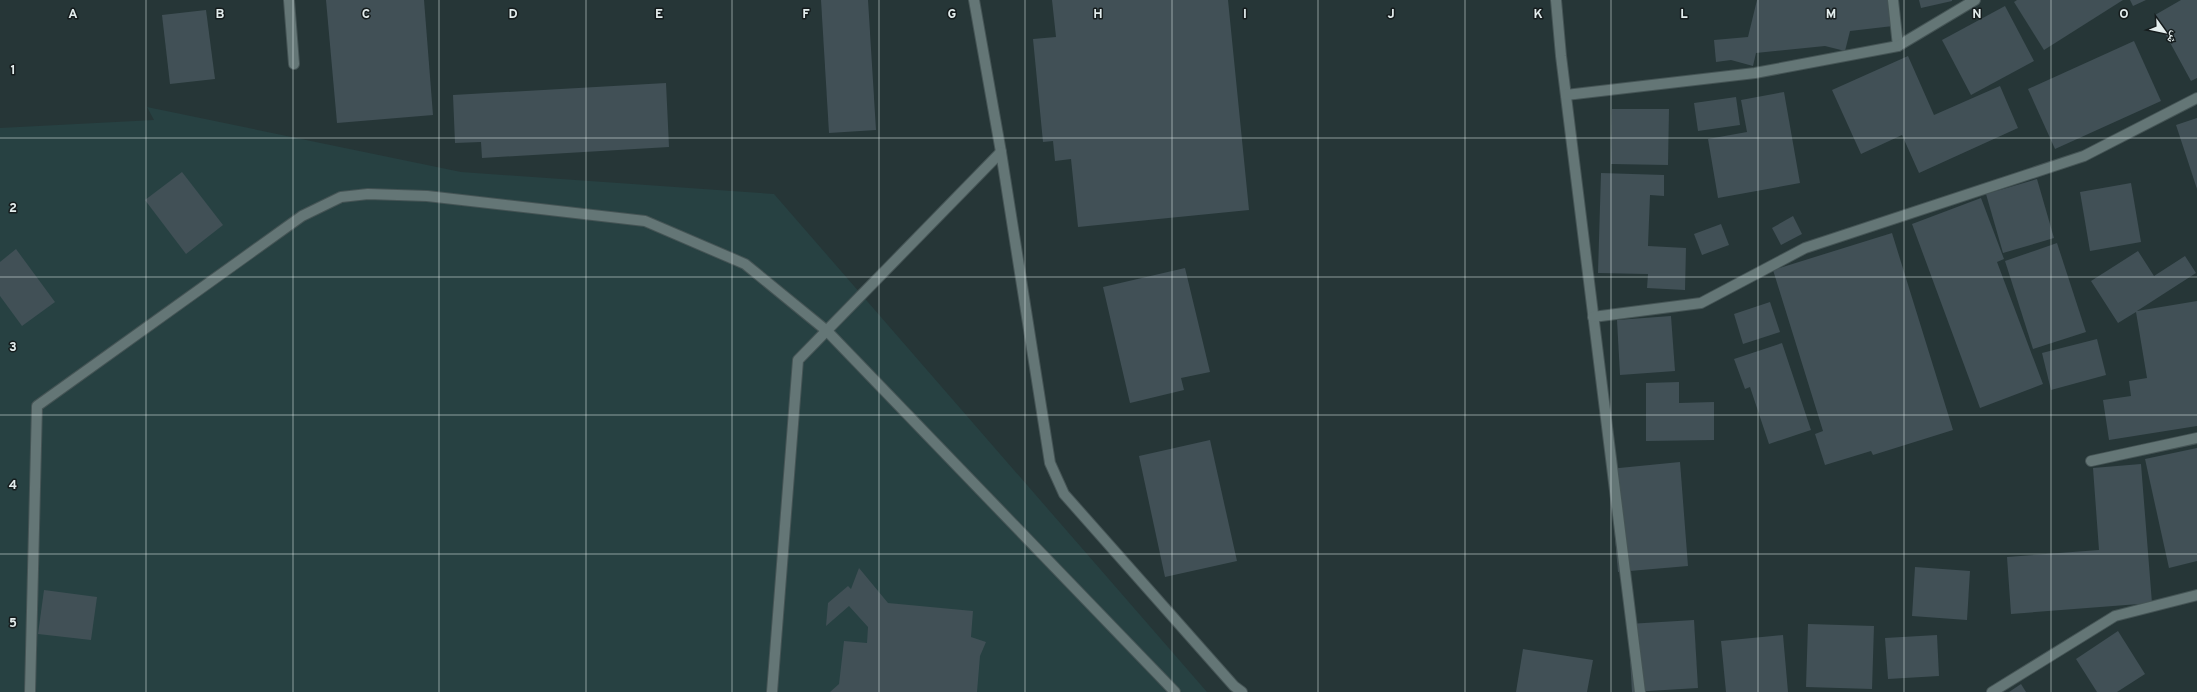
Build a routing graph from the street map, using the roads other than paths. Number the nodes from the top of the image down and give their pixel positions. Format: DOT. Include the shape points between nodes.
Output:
graph roads {
  1 [pos="289,0"];
  2 [pos="974,0"];
  3 [pos="1556,0"];
  4 [pos="1893,0"];
  5 [pos="1975,0"];
  6 [pos="1898,46"];
  7 [pos="294,64"];
  8 [pos="1566,95"];
  9 [pos="2197,98"];
  10 [pos="1001,152"];
  11 [pos="1593,317"];
  12 [pos="826,331"];
  13 [pos="2197,438"];
  14 [pos="2091,461"];
  15 [pos="2197,595"];
  16 [pos="30,692"];
  17 [pos="772,692"];
  18 [pos="1175,692"];
  19 [pos="1242,692"];
  20 [pos="1640,692"];
  21 [pos="1992,692"];
  1 -- 7 [label="street"];
  2 -- 10 [label="street"];
  3 -- 8 [label="street"];
  4 -- 6 [label="street"];
  5 -- 6 [label="street"];
  6 -- 8 [label="street" via="1755,73"];
  8 -- 11 [label="street"];
  9 -- 11 [label="street" via="2084,156 1805,248 1701,302"];
  10 -- 12 [label="street"];
  10 -- 19 [label="street" via="1050,463 1064,494"];
  11 -- 20 [label="street"];
  12 -- 16 [label="street" via="745,264 645,221 428,196 368,194 341,197 302,216 37,406"];
  12 -- 17 [label="street" via="798,360"];
  12 -- 18 [label="street"];
  13 -- 14 [label="street"];
  15 -- 21 [label="street" via="2115,616"];
}
